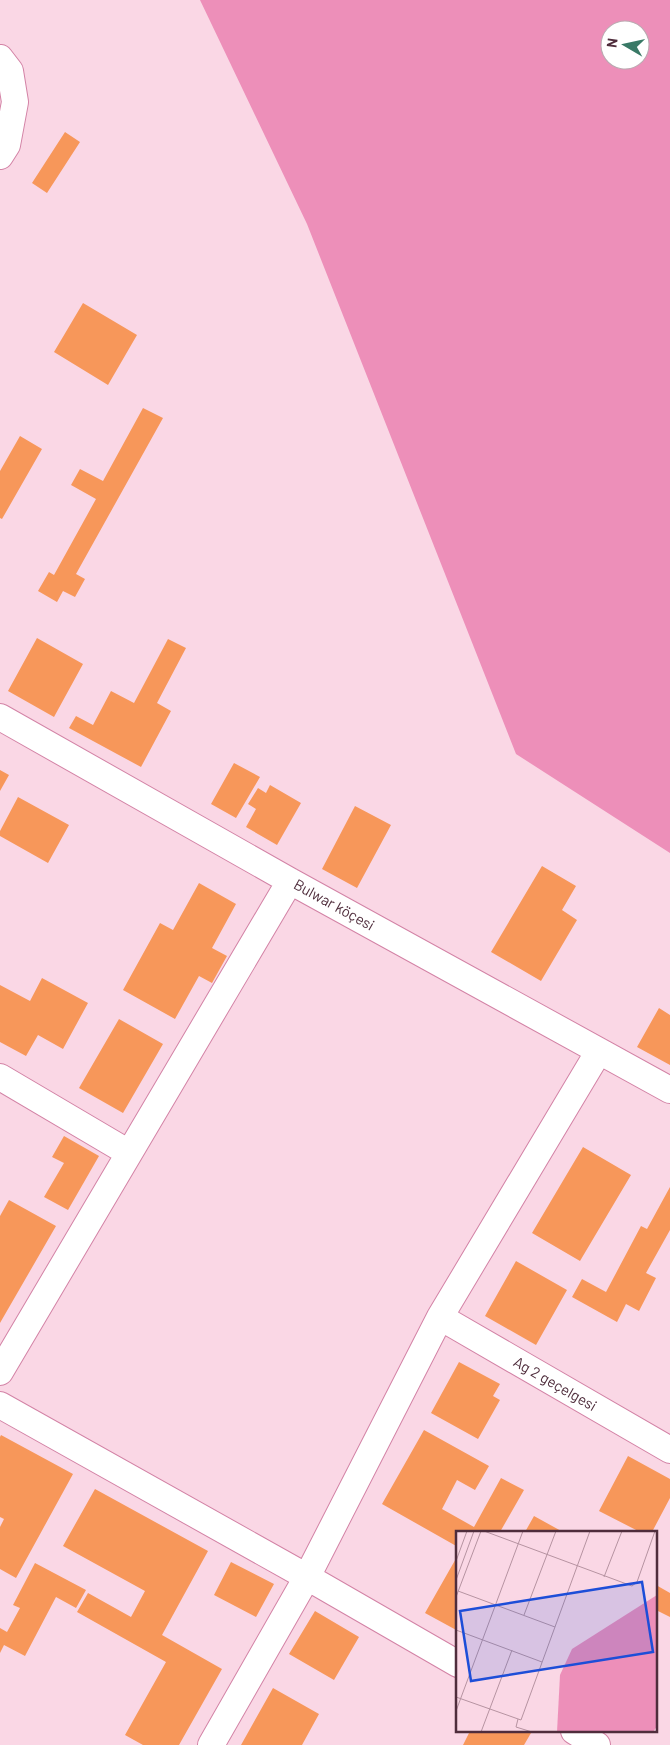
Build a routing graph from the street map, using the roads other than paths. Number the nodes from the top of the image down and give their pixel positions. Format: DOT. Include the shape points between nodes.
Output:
graph roads {
  1 [pos="0,58"];
  2 [pos="0,156"];
  3 [pos="0,716"];
  4 [pos="290,881"];
  5 [pos="599,1051"];
  6 [pos="0,1077"];
  7 [pos="670,1090"];
  8 [pos="130,1153"];
  9 [pos="440,1318"];
  10 [pos="0,1372"];
  11 [pos="0,1405"];
  12 [pos="670,1450"];
  13 [pos="307,1577"];
  14 [pos="456,1663"];
  15 [pos="576,1732"];
  16 [pos="211,1745"];
  17 [pos="597,1745"];
  1 -- 2 [label="street" via="10,71 15,102 7,144"];
  3 -- 4 [label="street, Bulwar köçesi"];
  4 -- 5 [label="street, Bulwar köçesi"];
  4 -- 8 [label="street"];
  5 -- 7 [label="street, Bulwar köçesi"];
  5 -- 9 [label="street"];
  6 -- 8 [label="street"];
  8 -- 10 [label="street"];
  9 -- 12 [label="street, Ag 2 geçelgesi"];
  9 -- 13 [label="street"];
  11 -- 13 [label="street"];
  13 -- 14 [label="street"];
  13 -- 16 [label="street"];
  15 -- 17 [label="street"];
}
